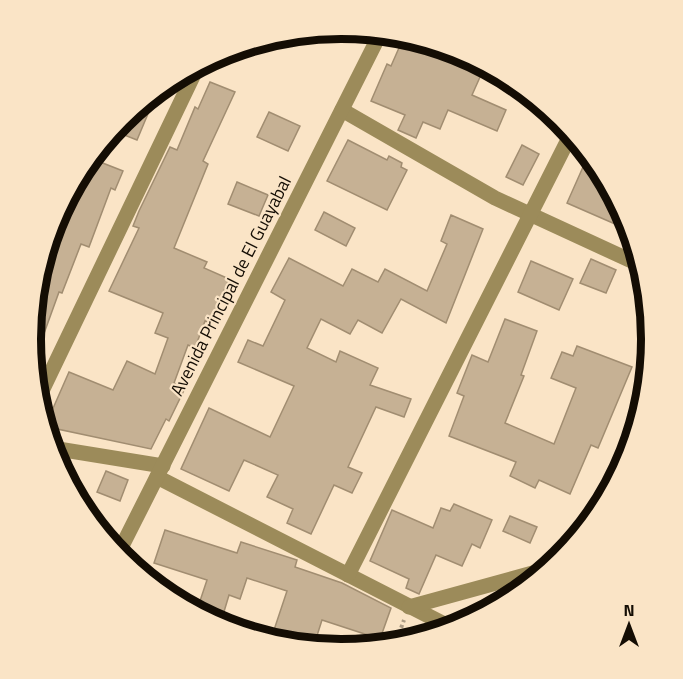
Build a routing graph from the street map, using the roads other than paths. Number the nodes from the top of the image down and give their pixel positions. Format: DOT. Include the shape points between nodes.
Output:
graph roads {
  1 [pos="376,42"];
  2 [pos="192,79"];
  3 [pos="342,110"];
  4 [pos="567,141"];
  5 [pos="530,214"];
  6 [pos="632,261"];
  7 [pos="45,385"];
  8 [pos="63,450"];
  9 [pos="160,471"];
  10 [pos="123,545"];
  11 [pos="529,574"];
  12 [pos="348,575"];
  13 [pos="409,607"];
  14 [pos="442,623"];
  1 -- 3 [label="street, Avenida Principal de El Guayabal"];
  2 -- 7 [label="street"];
  3 -- 5 [label="street" via="441,169"];
  3 -- 9 [label="street, Avenida Principal de El Guayabal"];
  4 -- 5 [label="street"];
  5 -- 6 [label="street"];
  5 -- 12 [label="street"];
  8 -- 9 [label="street"];
  9 -- 10 [label="street, Avenida Principal de El Guayabal"];
  9 -- 12 [label="street"];
  11 -- 13 [label="street"];
  12 -- 13 [label="street"];
  13 -- 14 [label="street"];
}
